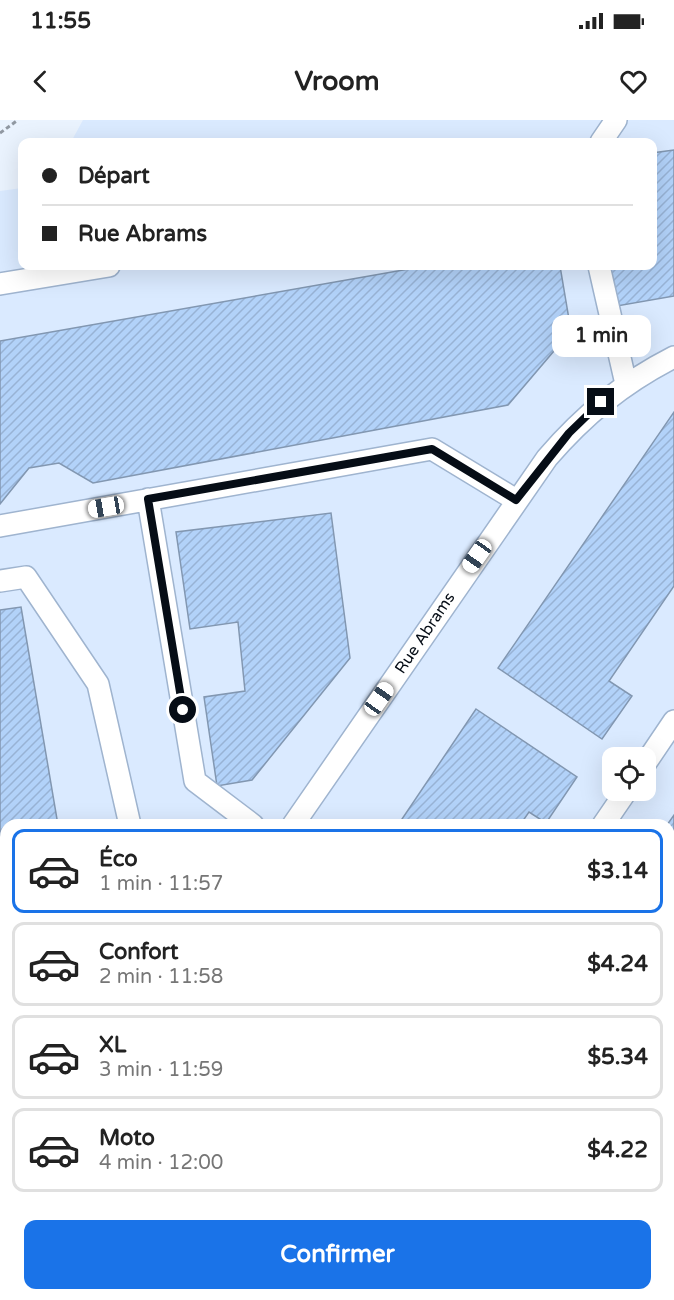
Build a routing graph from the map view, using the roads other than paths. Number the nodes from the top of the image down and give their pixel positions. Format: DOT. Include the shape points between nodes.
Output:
graph roads {
  1 [pos="616,120"];
  2 [pos="604,138"];
  3 [pos="85,270"];
  4 [pos="600,270"];
  5 [pos="0,284"];
  6 [pos="674,357"];
  7 [pos="626,384"];
  8 [pos="148,499"];
  9 [pos="516,500"];
  10 [pos="0,526"];
  11 [pos="0,581"];
  12 [pos="674,721"];
  13 [pos="656,748"];
  14 [pos="619,801"];
  15 [pos="129,819"];
  16 [pos="245,819"];
  17 [pos="297,819"];
  18 [pos="607,819"];
  1 -- 2 [label="street"];
  3 -- 5 [label="street"];
  4 -- 7 [label="street"];
  6 -- 7 [label="street, Rue Abrams"];
  7 -- 9 [label="street, Rue Abrams" via="569,433"];
  8 -- 9 [label="street" via="432,449"];
  8 -- 10 [label="street"];
  8 -- 16 [label="street" via="195,781"];
  9 -- 17 [label="street, Rue Abrams"];
  11 -- 15 [label="street" via="26,577 98,684"];
  12 -- 13 [label="street"];
  14 -- 18 [label="street"];
}
